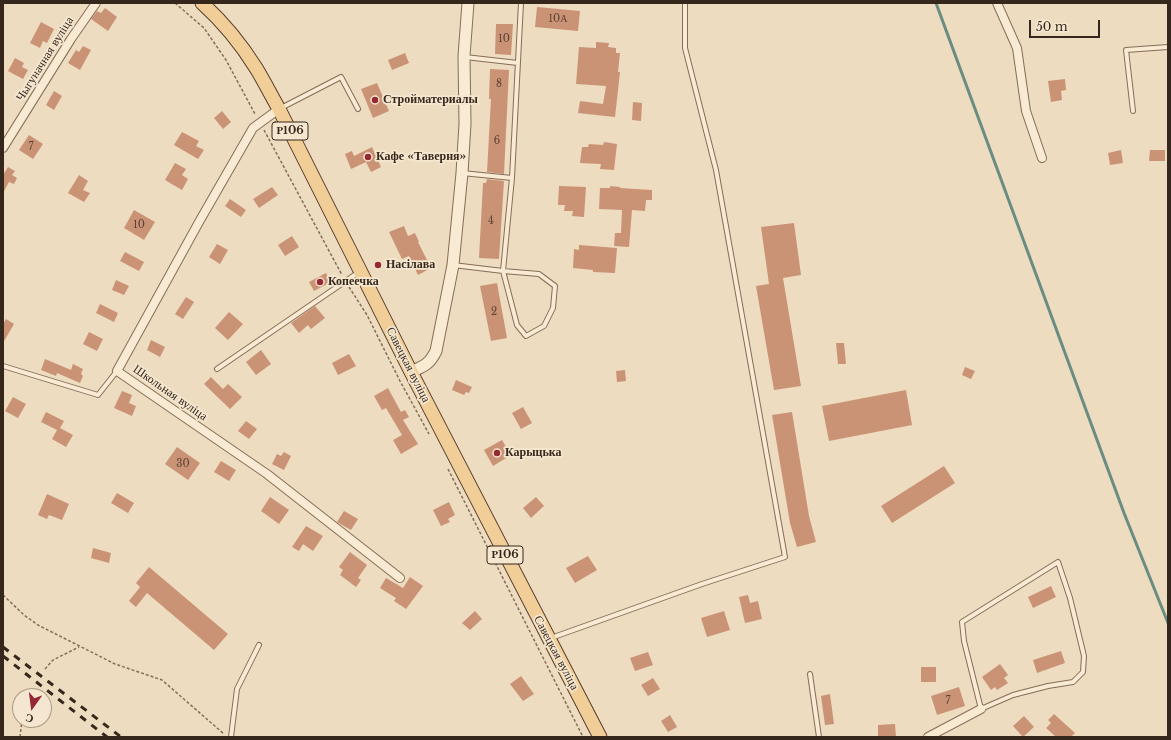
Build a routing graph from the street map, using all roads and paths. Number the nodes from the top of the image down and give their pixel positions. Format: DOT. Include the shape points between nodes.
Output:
graph roads {
  1 [pos="96,3"];
  2 [pos="175,3"];
  3 [pos="202,3"];
  4 [pos="468,3"];
  5 [pos="521,3"];
  6 [pos="685,3"];
  7 [pos="997,3"];
  8 [pos="1168,47"];
  9 [pos="464,56"];
  10 [pos="518,63"];
  11 [pos="278,109"];
  12 [pos="358,109"];
  13 [pos="1133,111"];
  14 [pos="260,123"];
  15 [pos="3,148"];
  16 [pos="1042,158"];
  17 [pos="462,173"];
  18 [pos="512,178"];
  19 [pos="453,265"];
  20 [pos="361,271"];
  21 [pos="503,271"];
  22 [pos="346,281"];
  23 [pos="3,366"];
  24 [pos="217,369"];
  25 [pos="117,371"];
  26 [pos="411,372"];
  27 [pos="431,436"];
  28 [pos="445,464"];
  29 [pos="400,578"];
  30 [pos="3,595"];
  31 [pos="549,639"];
  32 [pos="259,644"];
  33 [pos="79,647"];
  34 [pos="45,669"];
  35 [pos="810,674"];
  36 [pos="981,709"];
  37 [pos="227,737"];
  38 [pos="232,737"];
  39 [pos="583,737"];
  40 [pos="600,737"];
  41 [pos="819,737"];
  42 [pos="928,737"];
  1 -- 15 [label="street, Чыгуначная вуліца"];
  2 -- 14 [label="path" via="204,28 226,60"];
  3 -- 11 [label="main road, Савецкая вуліца / Р106" via="247,55"];
  4 -- 9 [label="street"];
  5 -- 10 [label="lane"];
  6 -- 31 [label="lane" via="686,48 716,170 785,557"];
  7 -- 16 [label="street" via="1017,48 1026,111"];
  8 -- 13 [label="lane" via="1126,50"];
  9 -- 10 [label="lane"];
  9 -- 17 [label="street" via="465,124"];
  10 -- 18 [label="lane"];
  11 -- 12 [label="lane" via="341,77"];
  11 -- 14 [label="street, Школьная вуліца"];
  11 -- 20 [label="main road, Савецкая вуліца / Р106"];
  14 -- 22 [label="path"];
  14 -- 25 [label="street, Школьная вуліца" via="253,128 241,148"];
  17 -- 18 [label="lane"];
  17 -- 19 [label="street"];
  18 -- 21 [label="lane"];
  19 -- 21 [label="lane"];
  19 -- 26 [label="street" via="436,351 431,361"];
  20 -- 22 [label="lane"];
  20 -- 26 [label="main road, Савецкая вуліца / Р106"];
  21 -- 21 [label="lane" via="517,325 526,336 544,326 553,308 555,286 539,274"];
  22 -- 24 [label="lane"];
  22 -- 27 [label="path" via="367,315"];
  23 -- 25 [label="lane" via="98,395"];
  25 -- 29 [label="street, Школьная вуліца" via="267,474"];
  26 -- 31 [label="main road, Савецкая вуліца / Р106"];
  28 -- 39 [label="path"];
  30 -- 33 [label="path" via="38,625"];
  31 -- 40 [label="main road, Савецкая вуліца / Р106"];
  32 -- 38 [label="lane" via="237,689"];
  33 -- 34 [label="path" via="53,660"];
  33 -- 37 [label="path" via="115,664 162,680"];
  35 -- 41 [label="lane"];
  36 -- 36 [label="lane" via="962,622 1058,562 1084,656 1083,672 1072,682 1013,695"];
  36 -- 42 [label="street"];
}
